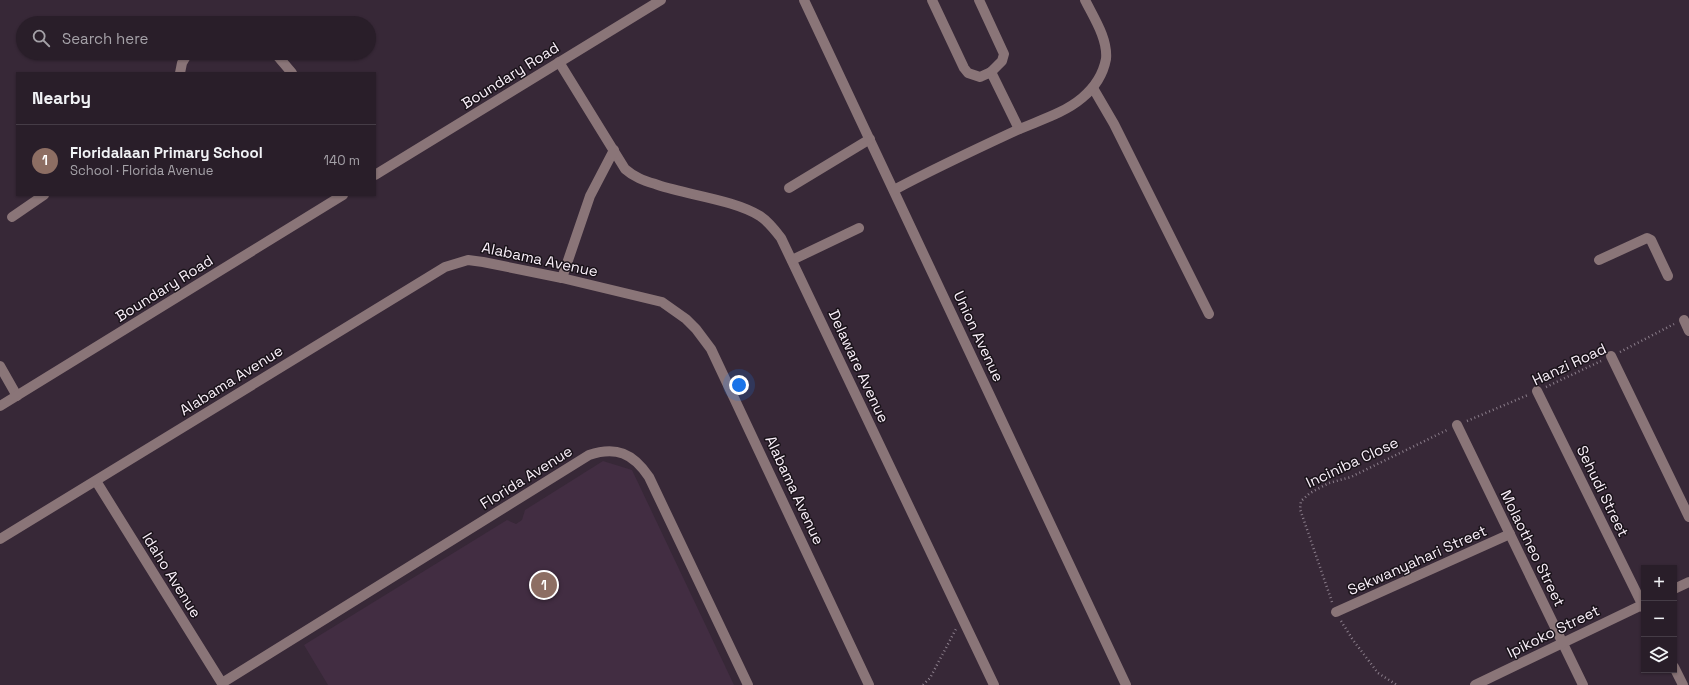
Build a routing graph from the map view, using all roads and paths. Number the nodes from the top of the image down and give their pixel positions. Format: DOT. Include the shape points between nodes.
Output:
graph roads {
  1 [pos="661,0"];
  2 [pos="804,0"];
  3 [pos="932,0"];
  4 [pos="979,0"];
  5 [pos="1085,0"];
  6 [pos="183,60"];
  7 [pos="281,60"];
  8 [pos="559,62"];
  9 [pos="180,72"];
  10 [pos="291,72"];
  11 [pos="991,72"];
  12 [pos="1093,88"];
  13 [pos="1019,129"];
  14 [pos="870,139"];
  15 [pos="614,150"];
  16 [pos="376,174"];
  17 [pos="789,188"];
  18 [pos="894,190"];
  19 [pos="42,196"];
  20 [pos="341,196"];
  21 [pos="12,216"];
  22 [pos="859,228"];
  23 [pos="792,260"];
  24 [pos="1599,260"];
  25 [pos="1668,276"];
  26 [pos="562,278"];
  27 [pos="1209,314"];
  28 [pos="1684,320"];
  29 [pos="1689,331"];
  30 [pos="1611,356"];
  31 [pos="0,366"];
  32 [pos="1537,391"];
  33 [pos="17,396"];
  34 [pos="0,406"];
  35 [pos="1456,425"];
  36 [pos="96,481"];
  37 [pos="1689,517"];
  38 [pos="1510,534"];
  39 [pos="0,539"];
  40 [pos="1689,582"];
  41 [pos="1677,588"];
  42 [pos="1642,601"];
  43 [pos="1641,606"];
  44 [pos="1336,612"];
  45 [pos="961,615"];
  46 [pos="1562,643"];
  47 [pos="1677,673"];
  48 [pos="222,684"];
  49 [pos="748,685"];
  50 [pos="869,685"];
  51 [pos="922,685"];
  52 [pos="994,685"];
  53 [pos="1126,685"];
  54 [pos="1397,685"];
  55 [pos="1475,685"];
  56 [pos="1583,685"];
  57 [pos="1683,685"];
  1 -- 8 [label="street, Boundary Road"];
  2 -- 14 [label="street, Union Avenue"];
  3 -- 11 [label="street" via="965,70 980,78"];
  4 -- 11 [label="street" via="1004,54 1002,61"];
  5 -- 12 [label="street" via="1106,48 1106,60"];
  6 -- 9 [label="street"];
  7 -- 10 [label="street"];
  8 -- 15 [label="street, Delaware Avenue"];
  8 -- 16 [label="street, Boundary Road"];
  11 -- 13 [label="street"];
  12 -- 13 [label="street" via="1069,107"];
  12 -- 27 [label="street" via="1114,124"];
  13 -- 18 [label="street"];
  14 -- 17 [label="street"];
  14 -- 18 [label="street, Union Avenue"];
  15 -- 23 [label="street, Delaware Avenue" via="631,175 750,210 770,224 781,238"];
  15 -- 26 [label="street" via="590,196"];
  18 -- 53 [label="street, Union Avenue"];
  19 -- 21 [label="street"];
  20 -- 33 [label="street, Boundary Road"];
  22 -- 23 [label="street"];
  23 -- 45 [label="street, Delaware Avenue"];
  24 -- 25 [label="street" via="1647,238 1651,240"];
  26 -- 36 [label="street, Alabama Avenue" via="472,260 445,267"];
  26 -- 50 [label="street, Alabama Avenue" via="662,302 686,319 705,339"];
  28 -- 29 [label="street"];
  28 -- 30 [label="path, Hanzi Road"];
  30 -- 32 [label="path, Hanzi Road"];
  30 -- 37 [label="street"];
  31 -- 33 [label="street"];
  32 -- 35 [label="path, Hanzi Road"];
  32 -- 42 [label="street, Sehudi Street"];
  33 -- 34 [label="street, Boundary Road"];
  35 -- 38 [label="street, Molaotheo Street"];
  35 -- 44 [label="path, Inciniba Close" via="1351,477 1329,483 1301,501 1300,509"];
  36 -- 39 [label="street, Alabama Avenue"];
  36 -- 48 [label="street, Idaho Avenue"];
  38 -- 44 [label="street, Sekwanyahari Street"];
  38 -- 46 [label="street, Molaotheo Street"];
  40 -- 41 [label="street"];
  43 -- 46 [label="street, Ipikoko Street"];
  44 -- 54 [label="path, Inciniba Close" via="1352,640 1378,674"];
  45 -- 51 [label="path" via="930,678"];
  45 -- 52 [label="street, Delaware Avenue"];
  46 -- 55 [label="street, Ipikoko Street"];
  46 -- 56 [label="street, Molaotheo Street"];
  47 -- 57 [label="street"];
  48 -- 49 [label="street, Florida Avenue" via="589,455 611,450 630,456 641,464 649,476"];
}
